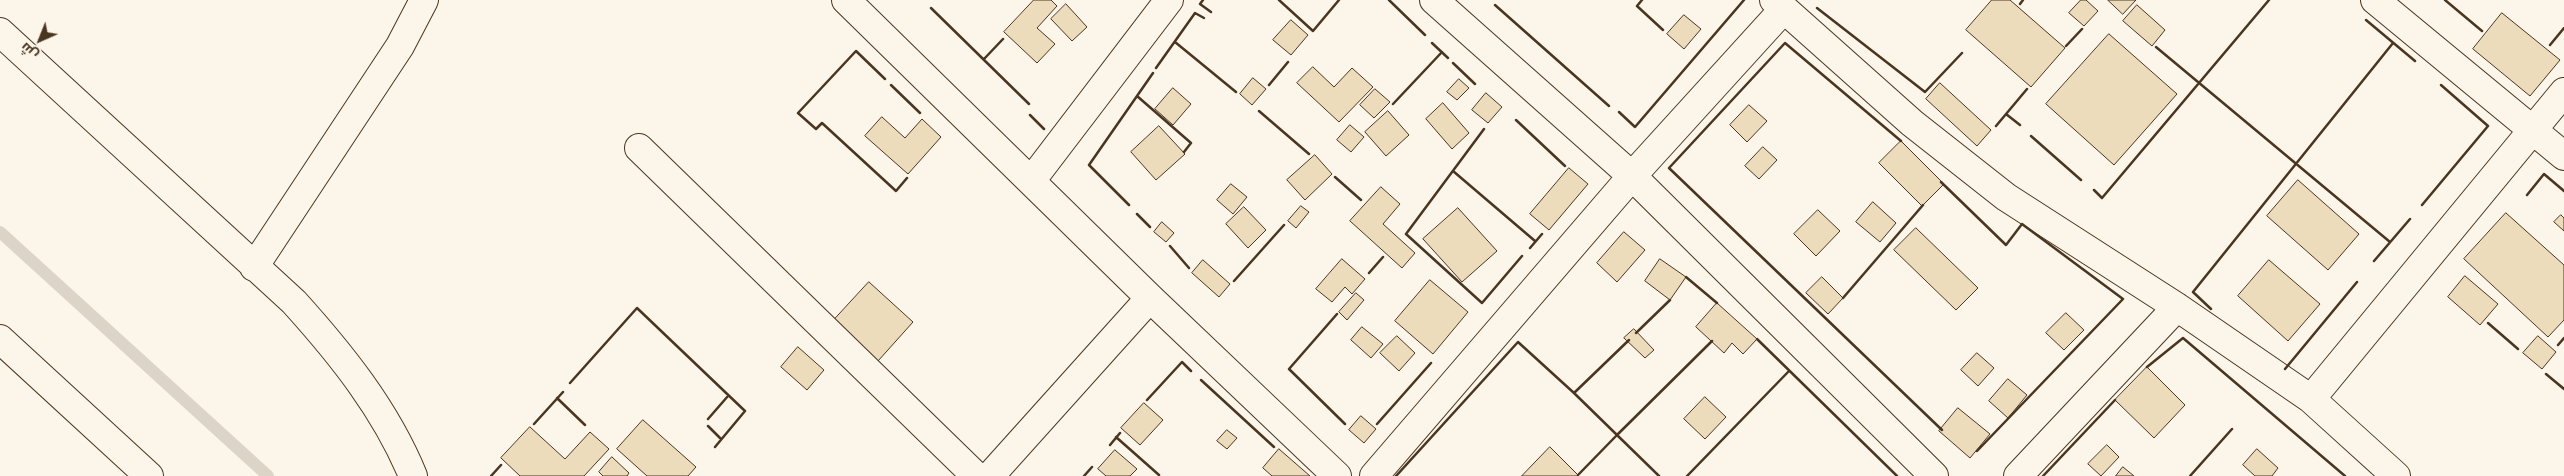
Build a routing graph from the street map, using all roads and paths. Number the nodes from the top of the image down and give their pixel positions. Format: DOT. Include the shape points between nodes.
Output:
graph roads {
  1 [pos="424,0"];
  2 [pos="846,0"];
  3 [pos="1169,0"];
  4 [pos="1434,0"];
  5 [pos="2375,0"];
  6 [pos="1778,5"];
  7 [pos="0,32"];
  8 [pos="2564,92"];
  9 [pos="2534,131"];
  10 [pos="639,148"];
  11 [pos="2564,156"];
  12 [pos="1632,176"];
  13 [pos="1031,181"];
  14 [pos="254,267"];
  15 [pos="1150,298"];
  16 [pos="2176,307"];
  17 [pos="0,339"];
  18 [pos="2311,399"];
  19 [pos="149,476"];
  20 [pos="413,476"];
  21 [pos="976,476"];
  22 [pos="990,476"];
  23 [pos="1337,476"];
  24 [pos="1374,476"];
  25 [pos="1934,476"];
  26 [pos="2018,476"];
  27 [pos="2396,476"];
  1 -- 14 [label="street" via="400,46"];
  2 -- 13 [label="street"];
  3 -- 13 [label="street"];
  4 -- 12 [label="street"];
  5 -- 9 [label="street"];
  6 -- 12 [label="street"];
  6 -- 16 [label="street" via="1912,123 2006,196"];
  7 -- 14 [label="street"];
  8 -- 9 [label="street"];
  9 -- 11 [label="street"];
  9 -- 18 [label="street"];
  10 -- 21 [label="street"];
  12 -- 24 [label="street"];
  12 -- 25 [label="street"];
  13 -- 15 [label="street"];
  14 -- 20 [label="street" via="294,302 330,342 391,431"];
  15 -- 22 [label="street"];
  15 -- 23 [label="street"];
  16 -- 18 [label="street"];
  16 -- 26 [label="street"];
  17 -- 19 [label="street"];
  18 -- 27 [label="street"];
}
